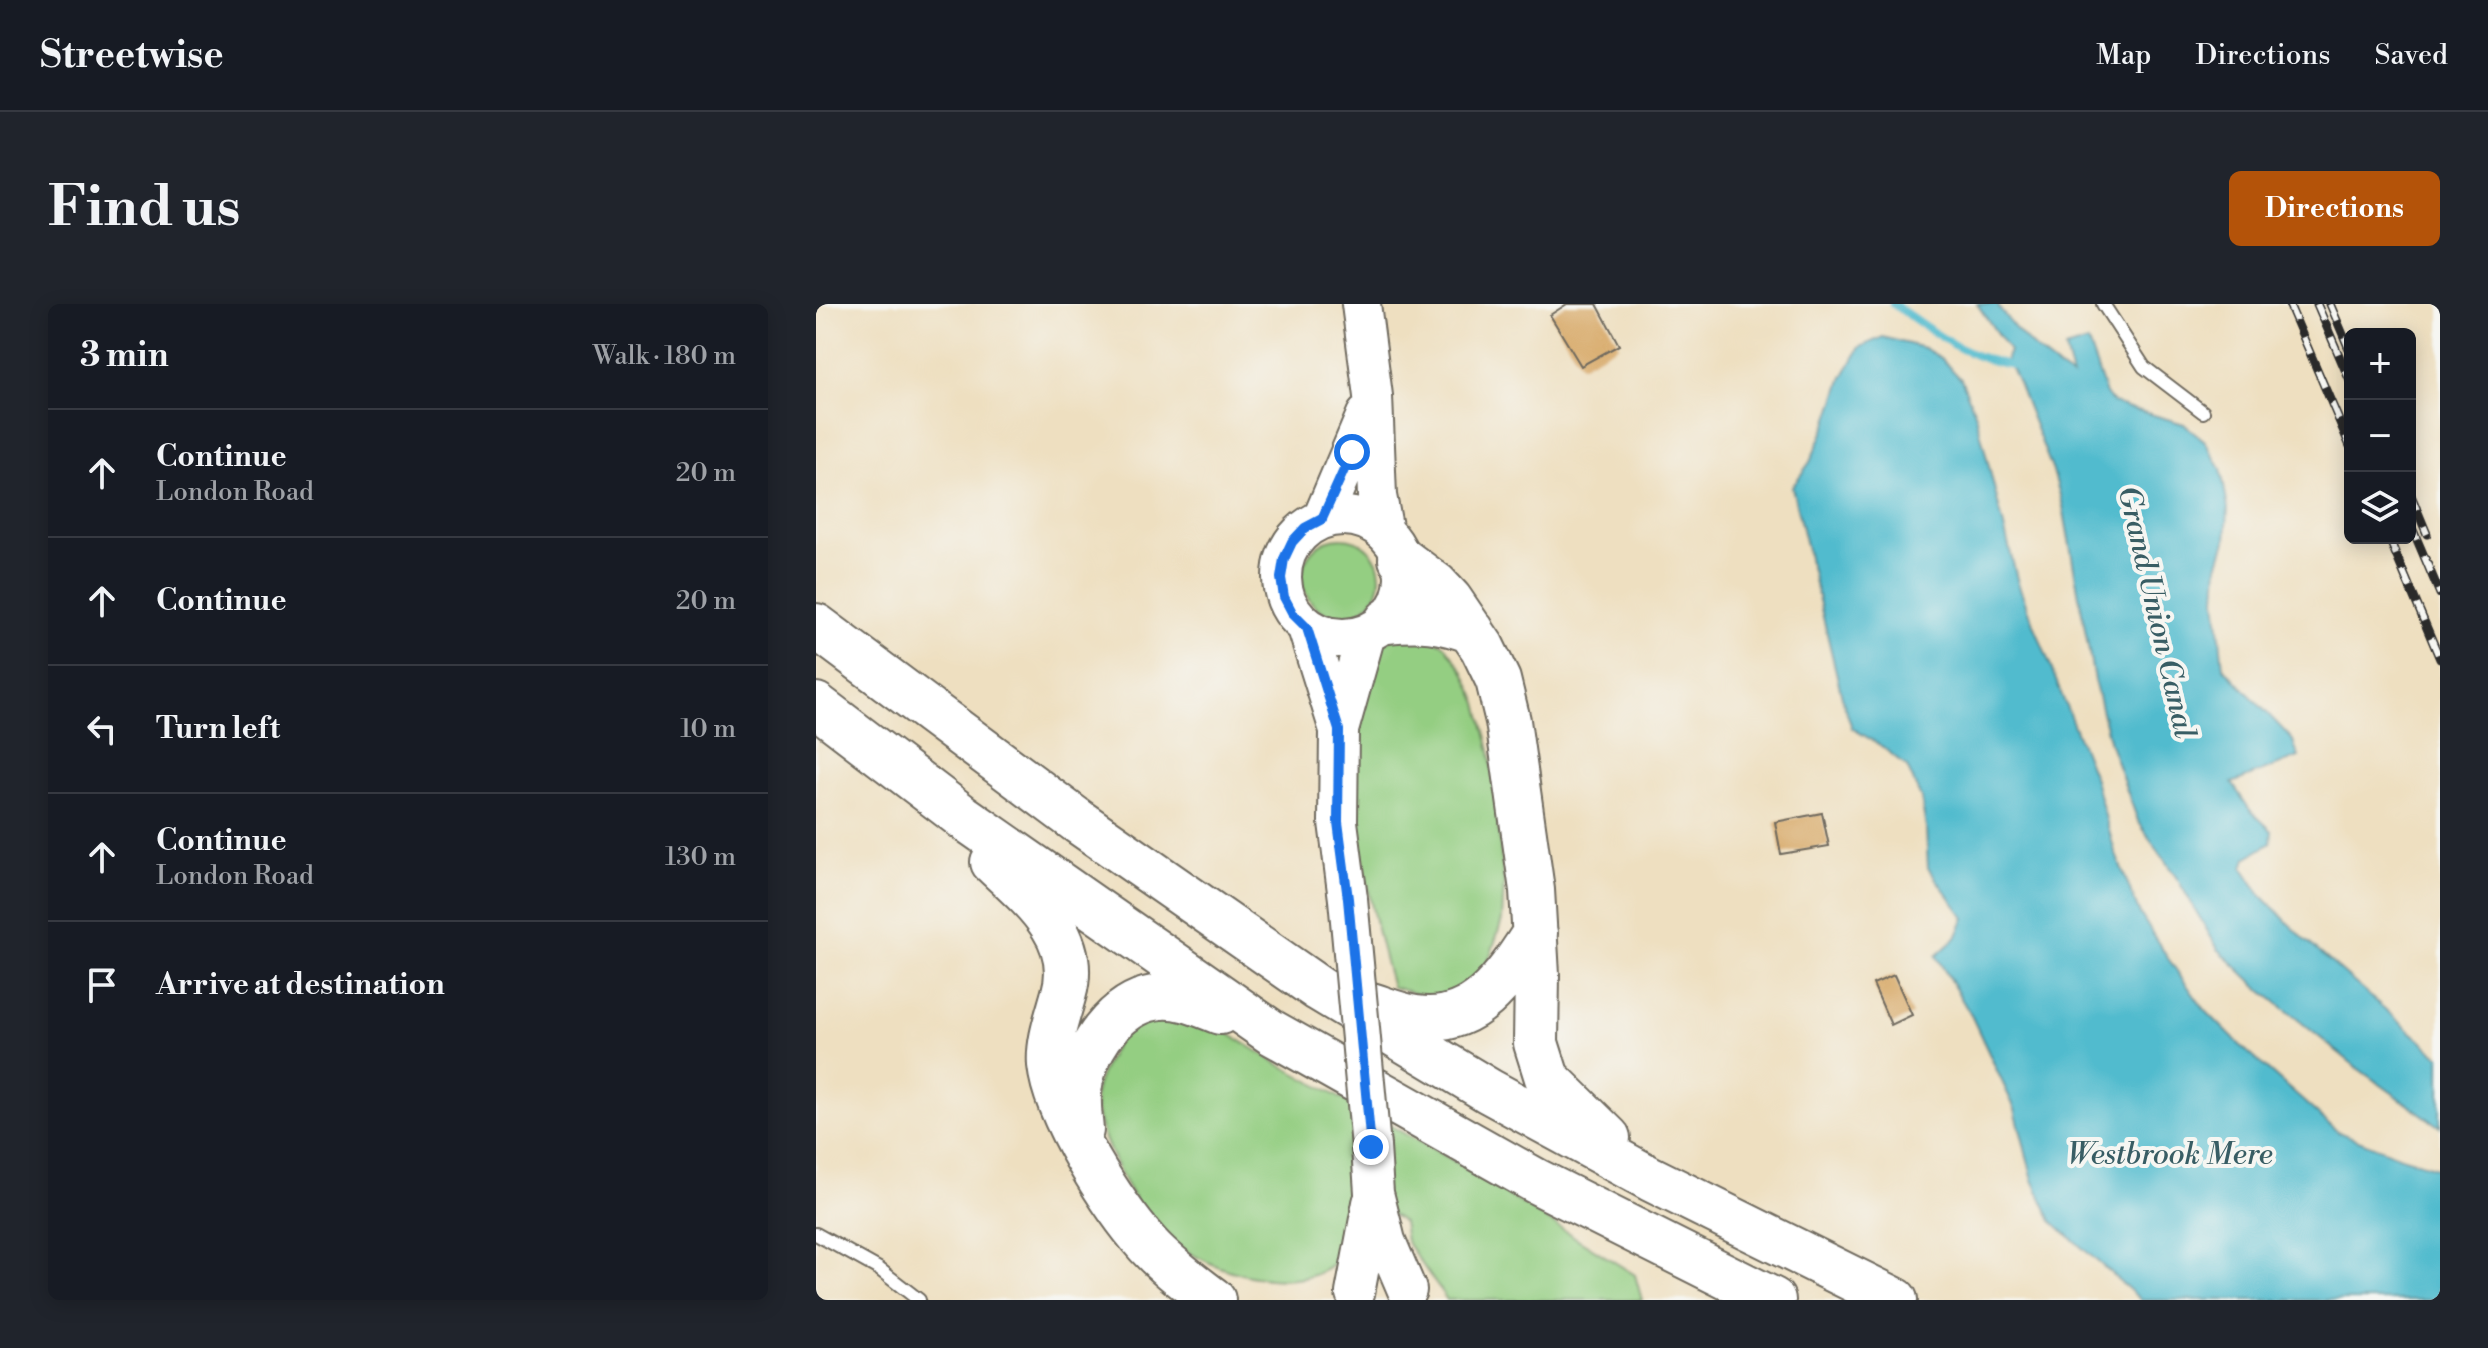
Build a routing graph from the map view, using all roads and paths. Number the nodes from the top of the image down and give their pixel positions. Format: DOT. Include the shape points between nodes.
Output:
graph roads {
  1 [pos="1361,304"];
  2 [pos="2103,304"];
  3 [pos="1373,396"];
  4 [pos="2203,412"];
  5 [pos="1322,519"];
  6 [pos="1393,545"];
  7 [pos="816,626"];
  8 [pos="1376,627"];
  9 [pos="1307,628"];
  10 [pos="1472,631"];
  11 [pos="816,705"];
  12 [pos="1339,730"];
  13 [pos="856,736"];
  14 [pos="1535,933"];
  15 [pos="1319,989"];
  16 [pos="1271,1032"];
  17 [pos="1083,1148"];
  18 [pos="1651,1179"];
  19 [pos="1374,1193"];
  20 [pos="816,1234"];
  21 [pos="1413,1295"];
  22 [pos="1352,1297"];
  23 [pos="919,1300"];
  24 [pos="1213,1300"];
  25 [pos="1773,1300"];
  26 [pos="1895,1300"];
  1 -- 3 [label="main road"];
  2 -- 4 [label="lane" via="2144,367"];
  3 -- 5 [label="main road"];
  3 -- 6 [label="main road" via="1377,496"];
  5 -- 6 [label="main road" via="1355,517 1370,522"];
  5 -- 9 [label="main road" via="1292,542 1281,578 1284,597"];
  6 -- 8 [label="main road" via="1404,575 1403,592 1397,607"];
  6 -- 10 [label="highway" via="1436,585"];
  7 -- 15 [label="highway" via="1079,822"];
  8 -- 9 [label="main road" via="1346,639"];
  8 -- 10 [label="highway" via="1425,618"];
  8 -- 12 [label="main road"];
  9 -- 12 [label="main road"];
  10 -- 14 [label="highway" via="1498,680 1508,721"];
  11 -- 13 [label="highway"];
  12 -- 19 [label="main road, bridge" via="1338,822"];
  13 -- 16 [label="highway"];
  13 -- 17 [label="highway" via="1050,920 1067,968 1050,1063 1065,1119"];
  14 -- 15 [label="highway" via="1498,986 1479,1004 1455,1015 1416,1018"];
  14 -- 18 [label="highway" via="1536,1043 1547,1078"];
  15 -- 18 [label="highway" via="1489,1091"];
  16 -- 17 [label="highway" via="1187,999 1161,997 1123,1012 1105,1029 1081,1076"];
  16 -- 25 [label="highway" via="1536,1181"];
  17 -- 24 [label="highway" via="1148,1245"];
  18 -- 26 [label="highway"];
  19 -- 21 [label="main road" via="1386,1241"];
  19 -- 22 [label="main road"];
  20 -- 23 [label="lane" via="879,1269"];
  21 -- 22 [label="main road" via="1381,1283"];
}
